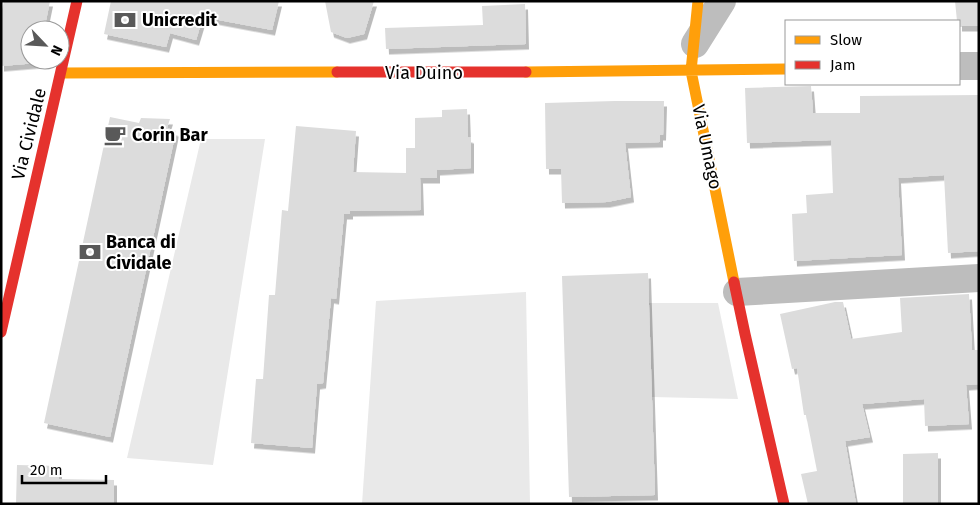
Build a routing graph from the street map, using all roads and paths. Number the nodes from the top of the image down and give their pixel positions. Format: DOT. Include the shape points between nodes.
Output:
graph roads {
  1 [pos="77,1"];
  2 [pos="698,1"];
  3 [pos="722,1"];
  4 [pos="695,44"];
  5 [pos="960,66"];
  6 [pos="979,66"];
  7 [pos="785,70"];
  8 [pos="691,71"];
  9 [pos="62,73"];
  10 [pos="9,258"];
  11 [pos="979,278"];
  12 [pos="737,292"];
  13 [pos="1,332"];
  14 [pos="784,504"];
  1 -- 9 [label="street, Via Cividale"];
  2 -- 4 [label="street, Via Umago"];
  3 -- 4 [label="street"];
  4 -- 8 [label="street, Via Umago"];
  5 -- 6 [label="street"];
  7 -- 8 [label="street, Via Duino"];
  8 -- 9 [label="street, Via Duino"];
  8 -- 12 [label="street, Via Umago"];
  9 -- 10 [label="street, Via Cividale"];
  10 -- 13 [label="street, Via Cividale"];
  11 -- 12 [label="street"];
  12 -- 14 [label="street, Via Umago"];
}
